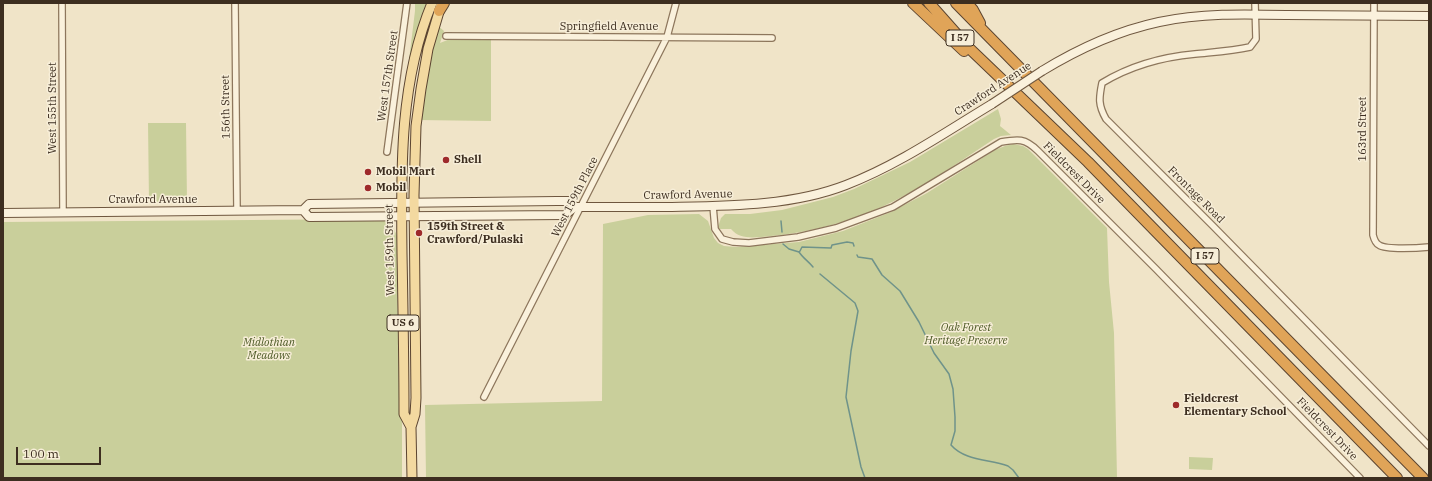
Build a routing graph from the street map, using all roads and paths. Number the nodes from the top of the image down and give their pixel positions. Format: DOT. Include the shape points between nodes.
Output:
graph roads {
  1 [pos="62,3"];
  2 [pos="235,3"];
  3 [pos="407,3"];
  4 [pos="432,3"];
  5 [pos="676,3"];
  6 [pos="913,3"];
  7 [pos="929,3"];
  8 [pos="956,3"];
  9 [pos="967,3"];
  10 [pos="1255,3"];
  11 [pos="1374,3"];
  12 [pos="442,6"];
  13 [pos="1255,14"];
  14 [pos="1374,16"];
  15 [pos="1429,16"];
  16 [pos="986,34"];
  17 [pos="446,36"];
  18 [pos="667,37"];
  19 [pos="772,38"];
  20 [pos="993,71"];
  21 [pos="387,152"];
  22 [pos="401,203"];
  23 [pos="414,203"];
  24 [pos="713,206"];
  25 [pos="578,207"];
  26 [pos="303,210"];
  27 [pos="237,211"];
  28 [pos="63,212"];
  29 [pos="3,213"];
  30 [pos="401,217"];
  31 [pos="414,217"];
  32 [pos="1429,247"];
  33 [pos="484,396"];
  34 [pos="411,427"];
  35 [pos="1428,442"];
  36 [pos="412,478"];
  37 [pos="1360,478"];
  38 [pos="1397,478"];
  39 [pos="1423,478"];
  1 -- 28 [label="street, West 155th Street"];
  2 -- 27 [label="street, 156th Street"];
  3 -- 21 [label="street, West 157th Street"];
  4 -- 22 [label="main road, West 159th Street / US 6" via="418,43 408,97"];
  5 -- 18 [label="street, West 159th Place"];
  6 -- 20 [label="highway" via="960,47"];
  7 -- 20 [label="highway, I 57"];
  8 -- 16 [label="highway, I 57"];
  9 -- 16 [label="highway"];
  10 -- 13 [label="street"];
  11 -- 14 [label="street, 163rd Street"];
  12 -- 23 [label="main road, West 159th Street / US 6" via="428,49 419,104"];
  13 -- 14 [label="main road, Crawford Avenue"];
  13 -- 24 [label="main road, Crawford Avenue, bridge" via="1205,15 1160,22 1099,41 1070,54 880,171 845,186 808,196"];
  13 -- 35 [label="street, Frontage Road" via="1256,39 1250,47 1149,62 1118,73 1102,83 1100,109 1106,119"];
  14 -- 15 [label="main road, Crawford Avenue"];
  14 -- 32 [label="street, 163rd Street" via="1373,235 1379,246"];
  16 -- 39 [label="highway, I 57"];
  17 -- 18 [label="street, Springfield Avenue"];
  18 -- 19 [label="street, Springfield Avenue"];
  18 -- 25 [label="street, West 159th Place"];
  20 -- 38 [label="highway, I 57" via="1088,162"];
  22 -- 23 [label="main road, Crawford Avenue"];
  22 -- 26 [label="main road, Crawford Avenue" via="309,204"];
  22 -- 30 [label="main road, West 159th Street / US 6"];
  23 -- 25 [label="main road, Crawford Avenue" via="568,201"];
  23 -- 31 [label="main road, West 159th Street / US 6"];
  24 -- 25 [label="main road, Crawford Avenue"];
  24 -- 37 [label="street, Fieldcrest Drive" via="715,229 722,239 749,243 798,237 836,228 893,207 1001,142 1021,140 1031,144"];
  25 -- 31 [label="main road, Crawford Avenue" via="565,215"];
  25 -- 33 [label="street, West 159th Place"];
  26 -- 27 [label="main road, Crawford Avenue"];
  26 -- 30 [label="main road, Crawford Avenue" via="309,217"];
  27 -- 28 [label="main road, Crawford Avenue"];
  28 -- 29 [label="main road, Crawford Avenue"];
  30 -- 31 [label="main road, Crawford Avenue"];
  30 -- 34 [label="main road, West 159th Street / US 6" via="404,414"];
  31 -- 34 [label="main road, West 159th Street / US 6" via="416,398"];
  34 -- 36 [label="main road, West 159th Street / US 6"];
}
